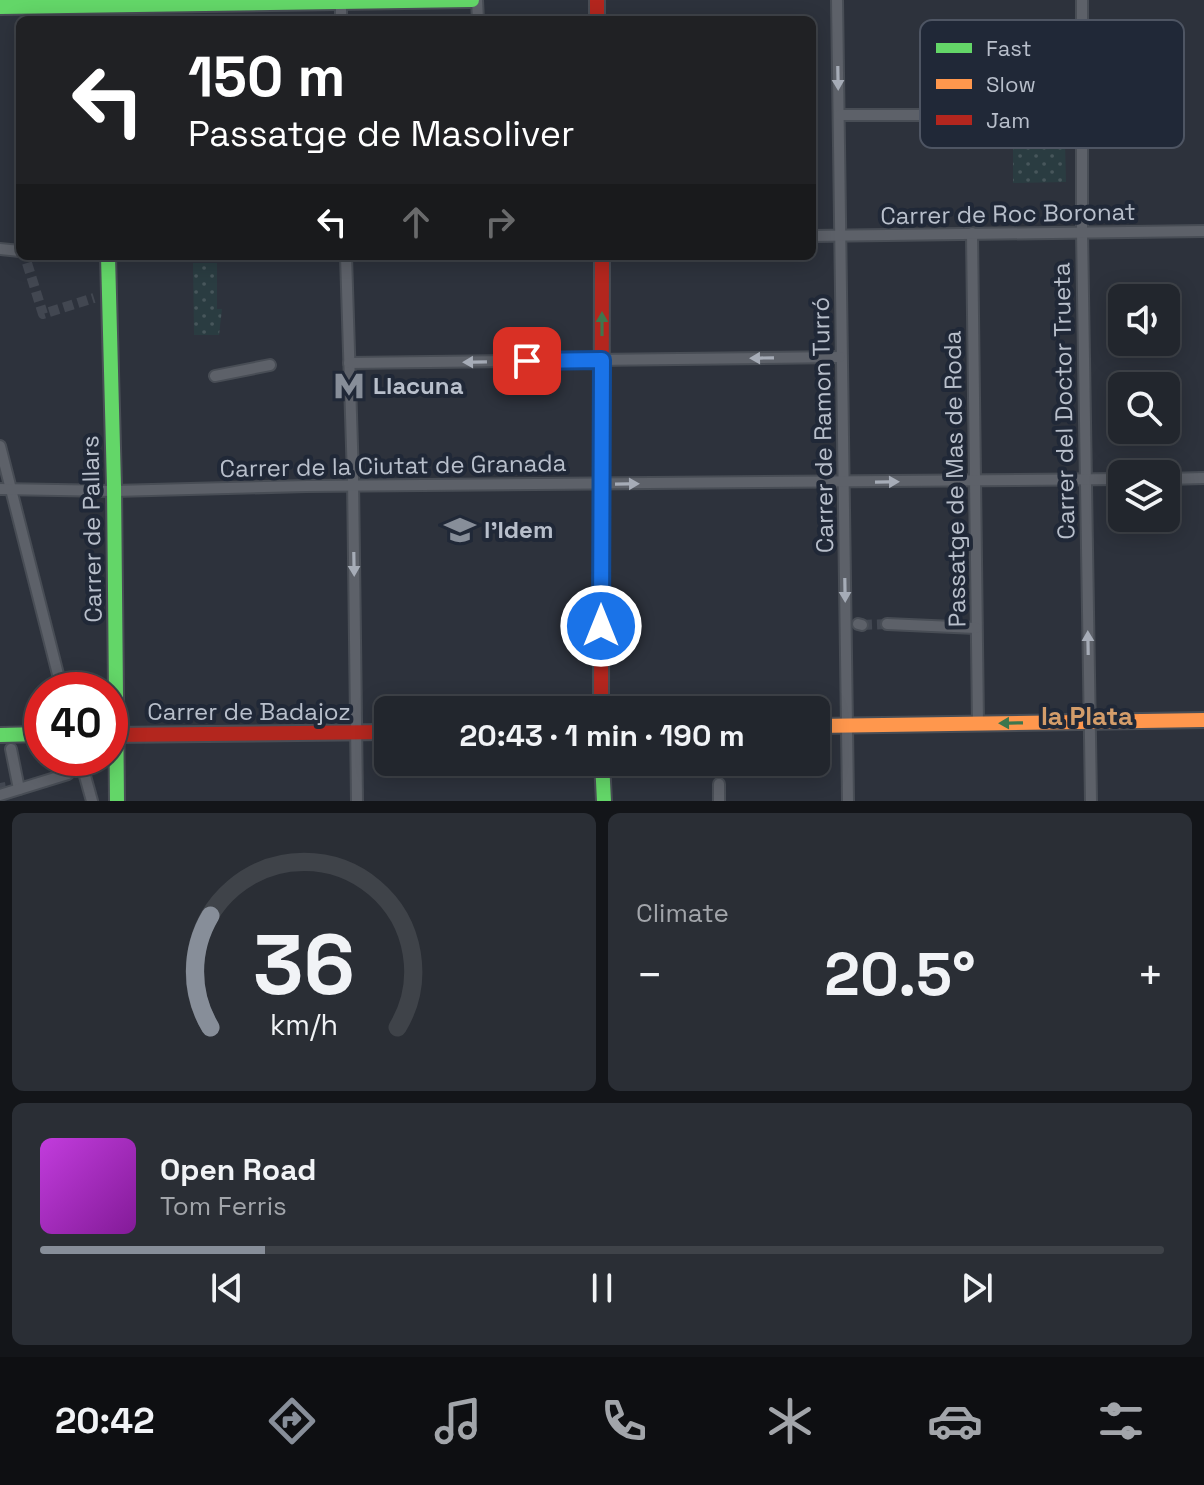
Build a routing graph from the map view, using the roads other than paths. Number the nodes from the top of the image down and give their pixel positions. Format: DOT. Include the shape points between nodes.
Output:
graph roads {
  1 [pos="474,0"];
  2 [pos="837,0"];
  3 [pos="1082,0"];
  4 [pos="341,1"];
  5 [pos="0,7"];
  6 [pos="105,8"];
  7 [pos="1082,20"];
  8 [pos="839,115"];
  9 [pos="920,115"];
  10 [pos="1083,148"];
  11 [pos="1204,231"];
  12 [pos="1082,232"];
  13 [pos="972,233"];
  14 [pos="816,236"];
  15 [pos="840,236"];
  16 [pos="108,260"];
  17 [pos="346,260"];
  18 [pos="602,260"];
  19 [pos="840,357"];
  20 [pos="602,360"];
  21 [pos="349,363"];
  22 [pos="270,365"];
  23 [pos="215,376"];
  24 [pos="0,446"];
  25 [pos="1204,478"];
  26 [pos="1086,479"];
  27 [pos="1108,479"];
  28 [pos="1180,479"];
  29 [pos="975,480"];
  30 [pos="843,481"];
  31 [pos="602,484"];
  32 [pos="353,486"];
  33 [pos="5,489"];
  34 [pos="114,491"];
  35 [pos="887,624"];
  36 [pos="976,628"];
  37 [pos="57,672"];
  38 [pos="113,672"];
  39 [pos="601,696"];
  40 [pos="1204,720"];
  41 [pos="1089,721"];
  42 [pos="847,724"];
  43 [pos="978,724"];
  44 [pos="830,725"];
  45 [pos="374,732"];
  46 [pos="357,733"];
  47 [pos="24,734"];
  48 [pos="0,735"];
  49 [pos="128,735"];
  50 [pos="11,749"];
  51 [pos="61,776"];
  52 [pos="85,776"];
  53 [pos="115,776"];
  54 [pos="603,776"];
  55 [pos="719,784"];
  56 [pos="19,789"];
  57 [pos="2,794"];
  58 [pos="92,801"];
  59 [pos="117,801"];
  60 [pos="357,801"];
  61 [pos="604,801"];
  62 [pos="719,801"];
  63 [pos="848,801"];
  64 [pos="1091,801"];
  1 -- 4 [label="street"];
  2 -- 8 [label="street, Carrer de Ramon Turró, one-way"];
  3 -- 7 [label="street, Carrer del Doctor Trueta"];
  4 -- 6 [label="street"];
  5 -- 6 [label="street"];
  8 -- 9 [label="street"];
  8 -- 15 [label="street, Carrer de Ramon Turró"];
  10 -- 12 [label="street, Carrer del Doctor Trueta"];
  11 -- 12 [label="street, Carrer de Roc Boronat"];
  12 -- 13 [label="street, Carrer de Roc Boronat"];
  12 -- 26 [label="street, Carrer del Doctor Trueta"];
  13 -- 15 [label="street, Carrer de Roc Boronat"];
  13 -- 29 [label="street, Passatge de Mas de Roda"];
  14 -- 15 [label="street, Carrer de Roc Boronat"];
  15 -- 19 [label="street, Carrer de Ramon Turró"];
  16 -- 34 [label="street, Carrer de Pallars"];
  17 -- 21 [label="street"];
  20 -- 18 [label="street, one-way"];
  19 -- 20 [label="street, one-way"];
  19 -- 30 [label="street, Carrer de Ramon Turró"];
  20 -- 21 [label="street, one-way"];
  20 -- 31 [label="street"];
  21 -- 32 [label="street"];
  22 -- 23 [label="street"];
  24 -- 33 [label="street"];
  25 -- 28 [label="street"];
  26 -- 27 [label="street, Carrer de la Ciutat de Granada"];
  26 -- 29 [label="street, Carrer de la Ciutat de Granada"];
  41 -- 26 [label="street, Carrer del Doctor Trueta, one-way"];
  30 -- 29 [label="street, Carrer de la Ciutat de Granada, one-way"];
  29 -- 36 [label="street, Passatge de Mas de Roda"];
  31 -- 30 [label="street, Carrer de la Ciutat de Granada, one-way"];
  30 -- 42 [label="street, Carrer de Ramon Turró, one-way"];
  31 -- 32 [label="street, Carrer de la Ciutat de Granada"];
  31 -- 39 [label="street"];
  32 -- 34 [label="street, Carrer de la Ciutat de Granada"];
  32 -- 46 [label="street, one-way"];
  33 -- 34 [label="street, Carrer de la Ciutat de Granada"];
  33 -- 37 [label="street"];
  34 -- 38 [label="street, Carrer de Pallars"];
  35 -- 36 [label="street"];
  36 -- 43 [label="street, Passatge de Mas de Roda"];
  40 -- 41 [label="street"];
  41 -- 43 [label="street, one-way"];
  41 -- 64 [label="street, Carrer del Doctor Trueta"];
  42 -- 43 [label="street"];
  42 -- 44 [label="street"];
  42 -- 63 [label="street, Carrer de Ramon Turró"];
  45 -- 46 [label="street, Carrer de Badajoz"];
  46 -- 49 [label="street, Carrer de Badajoz"];
  46 -- 60 [label="street"];
  47 -- 48 [label="street"];
  50 -- 56 [label="street"];
  51 -- 56 [label="street"];
  52 -- 58 [label="street"];
  53 -- 59 [label="street, Carrer de Pallars"];
  54 -- 61 [label="street"];
  55 -- 62 [label="street"];
  56 -- 57 [label="street"];
}
